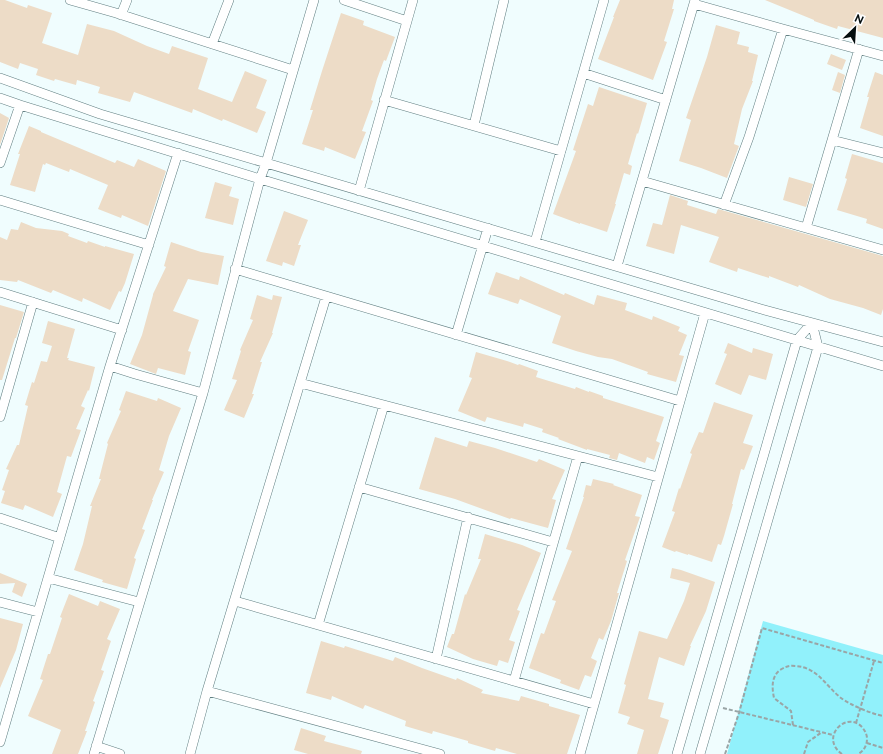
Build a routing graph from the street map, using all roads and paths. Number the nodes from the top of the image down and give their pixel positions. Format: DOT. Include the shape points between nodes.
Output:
graph roads {
  1 [pos="70,0"];
  2 [pos="127,0"];
  3 [pos="228,0"];
  4 [pos="314,0"];
  5 [pos="344,0"];
  6 [pos="413,0"];
  7 [pos="504,0"];
  8 [pos="604,0"];
  9 [pos="695,2"];
  10 [pos="121,15"];
  11 [pos="407,21"];
  12 [pos="783,30"];
  13 [pos="212,44"];
  14 [pos="859,49"];
  15 [pos="883,56"];
  16 [pos="293,70"];
  17 [pos="583,73"];
  18 [pos="0,78"];
  19 [pos="0,98"];
  20 [pos="384,100"];
  21 [pos="666,100"];
  22 [pos="20,105"];
  23 [pos="474,126"];
  24 [pos="832,140"];
  25 [pos="561,151"];
  26 [pos="178,153"];
  27 [pos="883,154"];
  28 [pos="0,163"];
  29 [pos="266,163"];
  30 [pos="260,179"];
  31 [pos="642,181"];
  32 [pos="359,191"];
  33 [pos="0,200"];
  34 [pos="724,205"];
  35 [pos="488,228"];
  36 [pos="806,228"];
  37 [pos="535,242"];
  38 [pos="149,245"];
  39 [pos="482,246"];
  40 [pos="883,250"];
  41 [pos="617,266"];
  42 [pos="235,269"];
  43 [pos="0,292"];
  44 [pos="326,297"];
  45 [pos="33,302"];
  46 [pos="705,313"];
  47 [pos="812,323"];
  48 [pos="122,330"];
  49 [pos="456,335"];
  50 [pos="797,340"];
  51 [pos="883,342"];
  52 [pos="818,347"];
  53 [pos="110,366"];
  54 [pos="883,366"];
  55 [pos="300,383"];
  56 [pos="203,393"];
  57 [pos="680,401"];
  58 [pos="384,405"];
  59 [pos="0,417"];
  60 [pos="578,456"];
  61 [pos="658,477"];
  62 [pos="359,487"];
  63 [pos="0,518"];
  64 [pos="468,518"];
  65 [pos="60,538"];
  66 [pos="554,542"];
  67 [pos="48,578"];
  68 [pos="235,601"];
  69 [pos="0,602"];
  70 [pos="139,602"];
  71 [pos="38,612"];
  72 [pos="318,625"];
  73 [pos="436,659"];
  74 [pos="874,661"];
  75 [pos="883,663"];
  76 [pos="514,681"];
  77 [pos="207,691"];
  78 [pos="594,704"];
  79 [pos="714,706"];
  80 [pos="861,708"];
  81 [pos="739,713"];
  82 [pos="883,716"];
  83 [pos="856,723"];
  84 [pos="793,725"];
  85 [pos="822,732"];
  86 [pos="833,735"];
  87 [pos="0,742"];
  88 [pos="866,743"];
  89 [pos="883,748"];
  90 [pos="95,750"];
  91 [pos="120,754"];
  92 [pos="190,754"];
  93 [pos="438,754"];
  94 [pos="580,754"];
  95 [pos="677,754"];
  96 [pos="700,754"];
  97 [pos="725,754"];
  98 [pos="804,754"];
  99 [pos="842,754"];
  100 [pos="858,754"];
  1 -- 10 [label="street"];
  2 -- 10 [label="street"];
  3 -- 13 [label="street"];
  4 -- 16 [label="street"];
  5 -- 11 [label="street"];
  6 -- 11 [label="street"];
  7 -- 23 [label="street"];
  8 -- 17 [label="street"];
  9 -- 12 [label="street"];
  9 -- 21 [label="street"];
  10 -- 13 [label="street"];
  11 -- 20 [label="street"];
  12 -- 14 [label="street"];
  12 -- 34 [label="street"];
  13 -- 16 [label="street"];
  14 -- 15 [label="street"];
  14 -- 24 [label="street"];
  16 -- 29 [label="street"];
  17 -- 21 [label="street"];
  17 -- 25 [label="street"];
  18 -- 29 [label="street" via="100,114"];
  19 -- 22 [label="street"];
  20 -- 23 [label="street"];
  20 -- 32 [label="street"];
  21 -- 31 [label="street"];
  22 -- 26 [label="street"];
  22 -- 28 [label="street"];
  23 -- 25 [label="street"];
  24 -- 27 [label="street"];
  24 -- 36 [label="street"];
  25 -- 37 [label="street"];
  26 -- 30 [label="street"];
  26 -- 38 [label="street"];
  29 -- 30 [label="street"];
  29 -- 32 [label="street"];
  30 -- 39 [label="street"];
  30 -- 42 [label="street"];
  31 -- 34 [label="street"];
  31 -- 41 [label="street"];
  32 -- 35 [label="street"];
  33 -- 38 [label="street"];
  34 -- 36 [label="street"];
  35 -- 37 [label="street"];
  35 -- 39 [label="street"];
  36 -- 40 [label="street"];
  37 -- 41 [label="street"];
  38 -- 48 [label="street"];
  39 -- 46 [label="street"];
  39 -- 49 [label="street"];
  41 -- 47 [label="street"];
  42 -- 44 [label="street"];
  42 -- 56 [label="street"];
  43 -- 45 [label="street"];
  44 -- 49 [label="street"];
  44 -- 55 [label="street"];
  45 -- 48 [label="street"];
  45 -- 59 [label="street"];
  46 -- 50 [label="street"];
  46 -- 57 [label="street"];
  47 -- 50 [label="street"];
  47 -- 51 [label="street"];
  47 -- 52 [label="street"];
  48 -- 53 [label="street"];
  49 -- 57 [label="street"];
  50 -- 52 [label="street"];
  50 -- 95 [label="street"];
  52 -- 54 [label="street"];
  52 -- 79 [label="street"];
  53 -- 56 [label="street"];
  53 -- 65 [label="street"];
  55 -- 58 [label="street"];
  55 -- 68 [label="street"];
  56 -- 70 [label="street"];
  57 -- 61 [label="street"];
  58 -- 60 [label="street"];
  58 -- 62 [label="street"];
  60 -- 61 [label="street"];
  60 -- 66 [label="street"];
  61 -- 78 [label="street"];
  62 -- 64 [label="street"];
  62 -- 72 [label="street"];
  63 -- 65 [label="street"];
  64 -- 66 [label="street"];
  64 -- 73 [label="street"];
  65 -- 67 [label="street"];
  66 -- 76 [label="street"];
  67 -- 70 [label="street"];
  67 -- 71 [label="street"];
  68 -- 72 [label="street"];
  68 -- 77 [label="street"];
  69 -- 71 [label="street"];
  70 -- 90 [label="street"];
  71 -- 87 [label="street"];
  72 -- 73 [label="street"];
  73 -- 76 [label="street"];
  74 -- 75 [label="path"];
  74 -- 80 [label="path"];
  74 -- 81 [label="path" via="762,628"];
  76 -- 78 [label="street"];
  77 -- 92 [label="street"];
  77 -- 93 [label="street"];
  78 -- 94 [label="street"];
  79 -- 81 [label="path"];
  79 -- 96 [label="street"];
  80 -- 82 [label="path"];
  80 -- 83 [label="path"];
  80 -- 84 [label="path" via="841,698 815,672 803,666 789,665 780,670 774,678 772,687 774,698 791,711"];
  81 -- 84 [label="path"];
  81 -- 97 [label="path"];
  83 -- 86 [label="path" via="844,723"];
  83 -- 88 [label="path" via="866,733"];
  84 -- 85 [label="path"];
  85 -- 86 [label="path"];
  85 -- 98 [label="path" via="808,742"];
  86 -- 99 [label="path" via="834,745"];
  88 -- 89 [label="path"];
  88 -- 100 [label="path"];
  90 -- 91 [label="street"];
}
